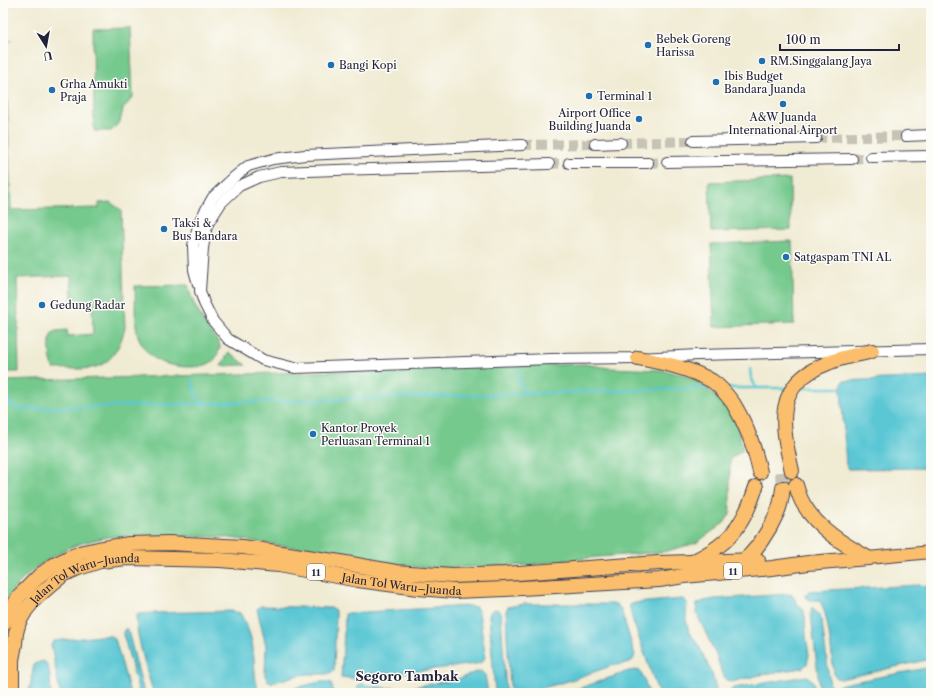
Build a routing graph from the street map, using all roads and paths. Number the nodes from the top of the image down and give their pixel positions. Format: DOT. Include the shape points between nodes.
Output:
graph roads {
  1 [pos="931,135"];
  2 [pos="906,136"];
  3 [pos="816,138"];
  4 [pos="693,141"];
  5 [pos="621,143"];
  6 [pos="595,144"];
  7 [pos="522,145"];
  8 [pos="305,155"];
  9 [pos="931,156"];
  10 [pos="871,158"];
  11 [pos="852,159"];
  12 [pos="667,162"];
  13 [pos="569,163"];
  14 [pos="648,163"];
  15 [pos="549,164"];
  16 [pos="336,170"];
  17 [pos="200,291"];
  18 [pos="931,349"];
  19 [pos="872,351"];
  20 [pos="638,358"];
  21 [pos="760,472"];
  22 [pos="787,472"];
  23 [pos="756,487"];
  24 [pos="931,552"];
  25 [pos="868,558"];
  26 [pos="744,561"];
  27 [pos="694,562"];
  28 [pos="808,563"];
  29 [pos="728,572"];
  30 [pos="3,625"];
  31 [pos="12,693"];
  1 -- 2 [label="street"];
  3 -- 4 [label="street"];
  5 -- 6 [label="street"];
  7 -- 8 [label="street"];
  8 -- 16 [label="street"];
  8 -- 17 [label="street" via="273,159 248,166 213,197 199,222 193,246 194,270"];
  9 -- 10 [label="street"];
  11 -- 12 [label="street"];
  13 -- 14 [label="street"];
  15 -- 16 [label="street"];
  16 -- 17 [label="street" via="280,172 259,177 239,186 221,203 208,225 202,248"];
  17 -- 20 [label="street" via="213,321 228,339 263,360 295,368"];
  18 -- 19 [label="street"];
  19 -- 20 [label="street"];
  19 -- 22 [label="highway" via="829,362 808,372 793,388 784,409"];
  20 -- 21 [label="highway" via="692,372 713,382 727,394 745,425"];
  23 -- 27 [label="highway" via="742,520 726,540"];
  24 -- 25 [label="main road"];
  25 -- 26 [label="highway" via="827,532 789,487 762,540"];
  25 -- 28 [label="highway, Jalan Tol Waru–Juanda / 11"];
  26 -- 27 [label="highway, Jalan Tol Waru–Juanda / 11"];
  26 -- 28 [label="highway, Jalan Tol Waru–Juanda / 11" via="778,558"];
  26 -- 29 [label="highway"];
  27 -- 30 [label="highway, Jalan Tol Waru–Juanda / 11" via="452,576 396,572 243,547 169,543 129,544 83,552 54,565 19,596"];
  28 -- 29 [label="highway, Jalan Tol Waru–Juanda / 11"];
  29 -- 31 [label="highway, Jalan Tol Waru–Juanda / 11" via="659,580 455,591 220,560 127,558 100,561 64,575 26,610 16,633 12,660"];
}
